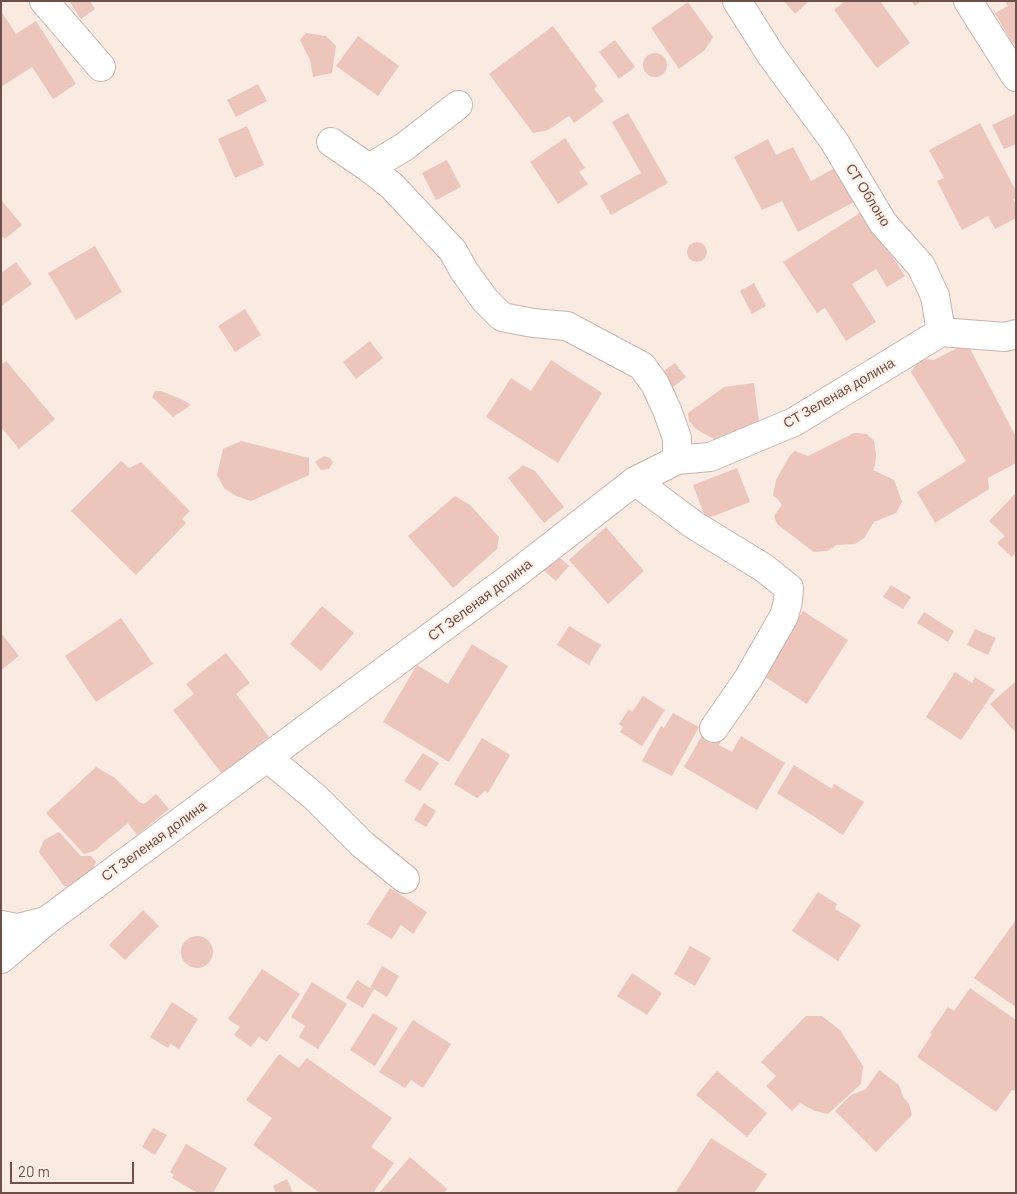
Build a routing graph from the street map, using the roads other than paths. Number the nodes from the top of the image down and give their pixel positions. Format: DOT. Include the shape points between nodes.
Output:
graph roads {
  1 [pos="44,1"];
  2 [pos="738,1"];
  3 [pos="968,1"];
  4 [pos="101,68"];
  5 [pos="1016,77"];
  6 [pos="458,106"];
  7 [pos="331,142"];
  8 [pos="369,168"];
  9 [pos="941,332"];
  10 [pos="1016,334"];
  11 [pos="678,460"];
  12 [pos="635,481"];
  13 [pos="714,728"];
  14 [pos="268,758"];
  15 [pos="406,879"];
  16 [pos="46,921"];
  17 [pos="1,924"];
  18 [pos="1,959"];
  1 -- 4 [label="street"];
  2 -- 9 [label="street, СТ Облоно" via="771,55 834,141 883,223 921,266 935,296"];
  3 -- 5 [label="street"];
  6 -- 8 [label="street" via="404,147"];
  7 -- 8 [label="street"];
  8 -- 11 [label="street" via="392,186 453,251 464,272 502,317 567,326 642,366 667,410 677,438"];
  9 -- 10 [label="street" via="1005,337"];
  9 -- 11 [label="street, СТ Зеленая долина" via="794,422 710,457"];
  11 -- 12 [label="street, СТ Зеленая долина"];
  12 -- 13 [label="street" via="789,588 784,616 748,679"];
  12 -- 14 [label="street, СТ Зеленая долина"];
  14 -- 15 [label="street" via="316,798 362,844"];
  14 -- 16 [label="street, СТ Зеленая долина"];
  16 -- 17 [label="street, СТ Зеленая долина" via="18,928"];
  16 -- 18 [label="street, СТ Зеленая долина"];
}
